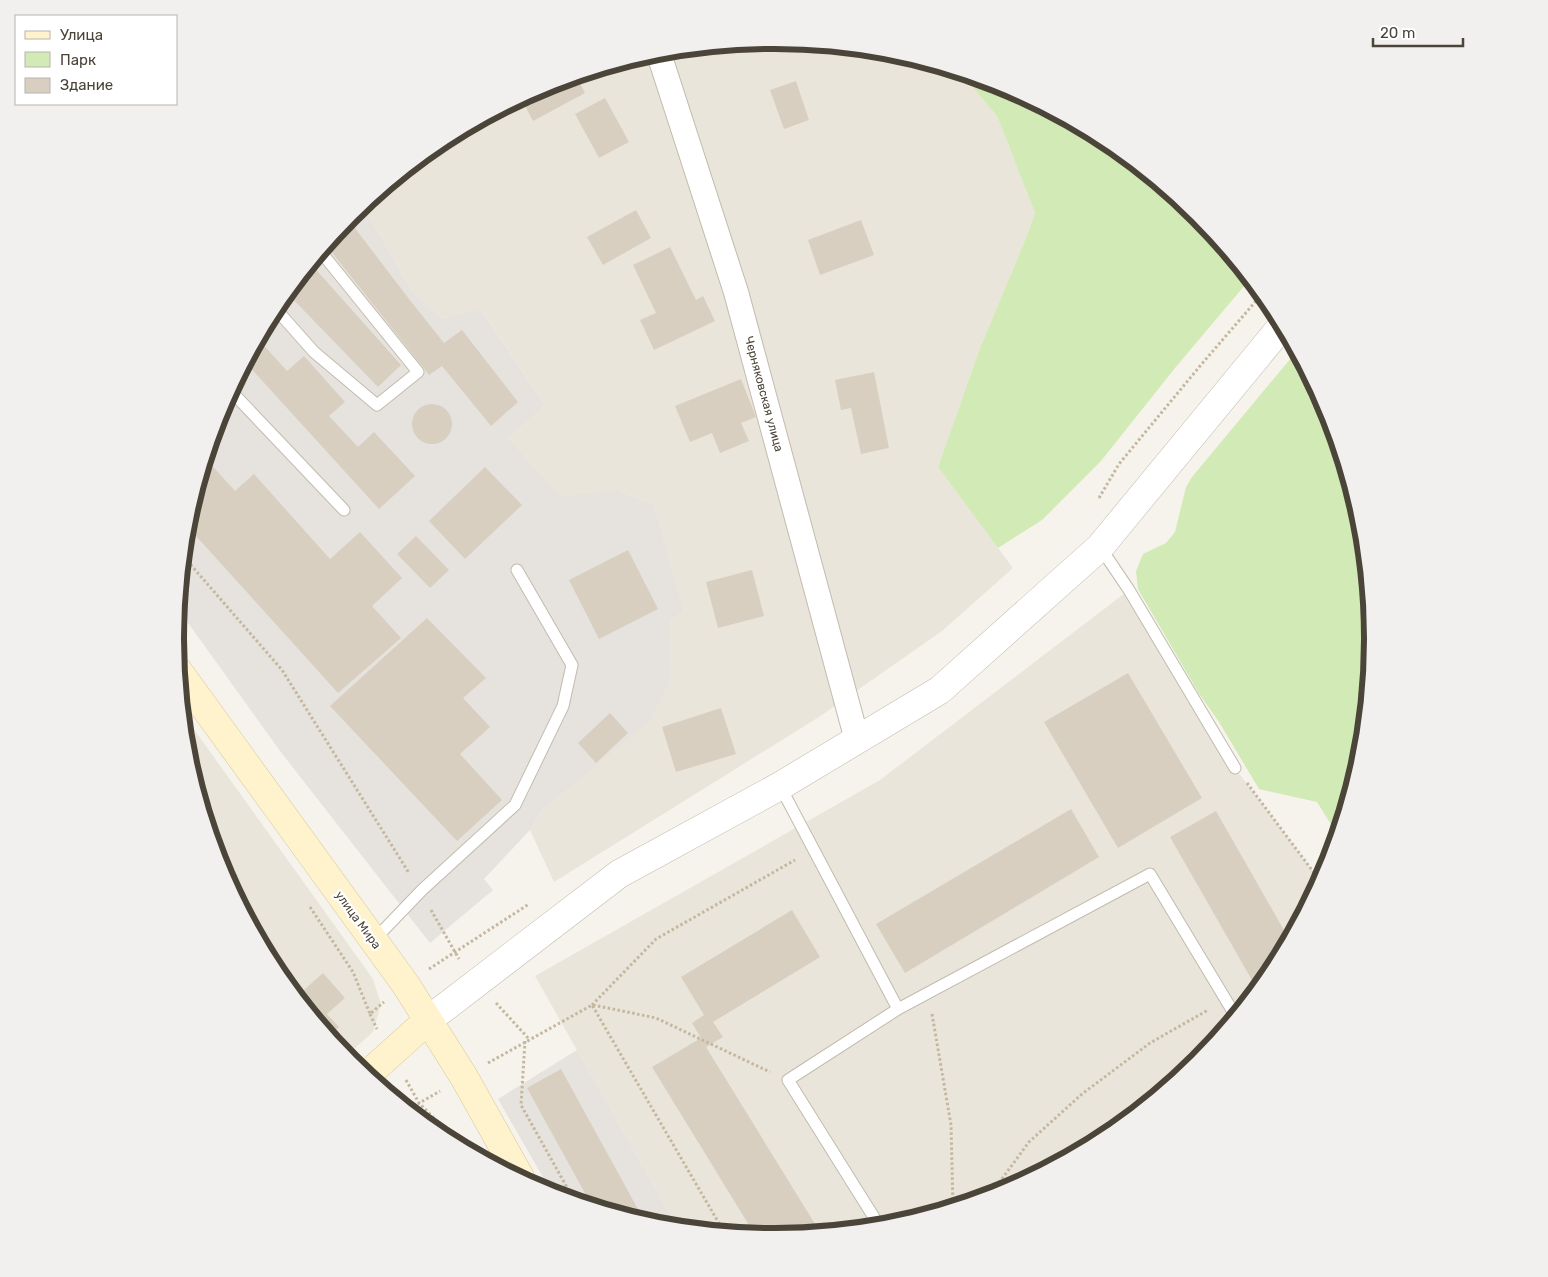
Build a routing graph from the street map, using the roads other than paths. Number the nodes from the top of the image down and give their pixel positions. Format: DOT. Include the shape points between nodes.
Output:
graph roads {
  1 [pos="661,60"];
  2 [pos="325,257"];
  3 [pos="281,315"];
  4 [pos="1277,332"];
  5 [pos="236,397"];
  6 [pos="344,510"];
  7 [pos="1100,547"];
  8 [pos="517,570"];
  9 [pos="186,682"];
  10 [pos="857,740"];
  11 [pos="1235,768"];
  12 [pos="780,786"];
  13 [pos="372,941"];
  14 [pos="898,1009"];
  15 [pos="1232,1010"];
  16 [pos="428,1021"];
  17 [pos="373,1071"];
  18 [pos="515,1168"];
  19 [pos="876,1219"];
  1 -- 10 [label="street, Черняковская улица" via="736,292"];
  2 -- 3 [label="lane" via="418,372 378,405 314,352"];
  4 -- 7 [label="street"];
  5 -- 6 [label="lane"];
  7 -- 10 [label="street" via="940,690"];
  7 -- 11 [label="lane"];
  8 -- 13 [label="lane" via="572,666 564,706 515,805 420,891"];
  9 -- 13 [label="main road, улица Мира"];
  10 -- 12 [label="street"];
  12 -- 14 [label="lane"];
  12 -- 16 [label="street" via="619,874"];
  13 -- 16 [label="main road, улица Мира" via="406,985"];
  14 -- 15 [label="lane" via="1150,874"];
  14 -- 19 [label="lane" via="788,1080"];
  16 -- 17 [label="main road"];
  16 -- 18 [label="main road, улица Мира" via="464,1077"];
}
